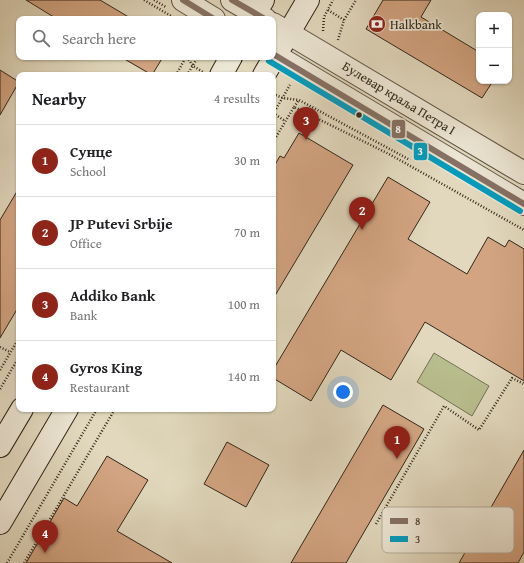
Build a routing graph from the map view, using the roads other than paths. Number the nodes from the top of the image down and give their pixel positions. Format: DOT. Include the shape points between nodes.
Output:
graph roads {
  1 [pos="183,0"];
  2 [pos="232,0"];
  3 [pos="308,0"];
  4 [pos="209,16"];
  5 [pos="262,16"];
  6 [pos="271,16"];
  7 [pos="276,24"];
  8 [pos="276,56"];
  9 [pos="229,60"];
  10 [pos="272,60"];
  11 [pos="223,72"];
  12 [pos="266,72"];
  13 [pos="524,173"];
  14 [pos="524,204"];
  15 [pos="20,412"];
  16 [pos="65,412"];
  17 [pos="0,446"];
  18 [pos="0,523"];
  1 -- 4 [label="street"];
  2 -- 5 [label="street, Булевар краља Петра I"];
  3 -- 6 [label="street"];
  7 -- 13 [label="street, Булевар краља Петра I"];
  8 -- 14 [label="street, Булевар краља Петра I"];
  9 -- 11 [label="street"];
  10 -- 12 [label="street"];
  15 -- 17 [label="street"];
  16 -- 18 [label="street"];
}
